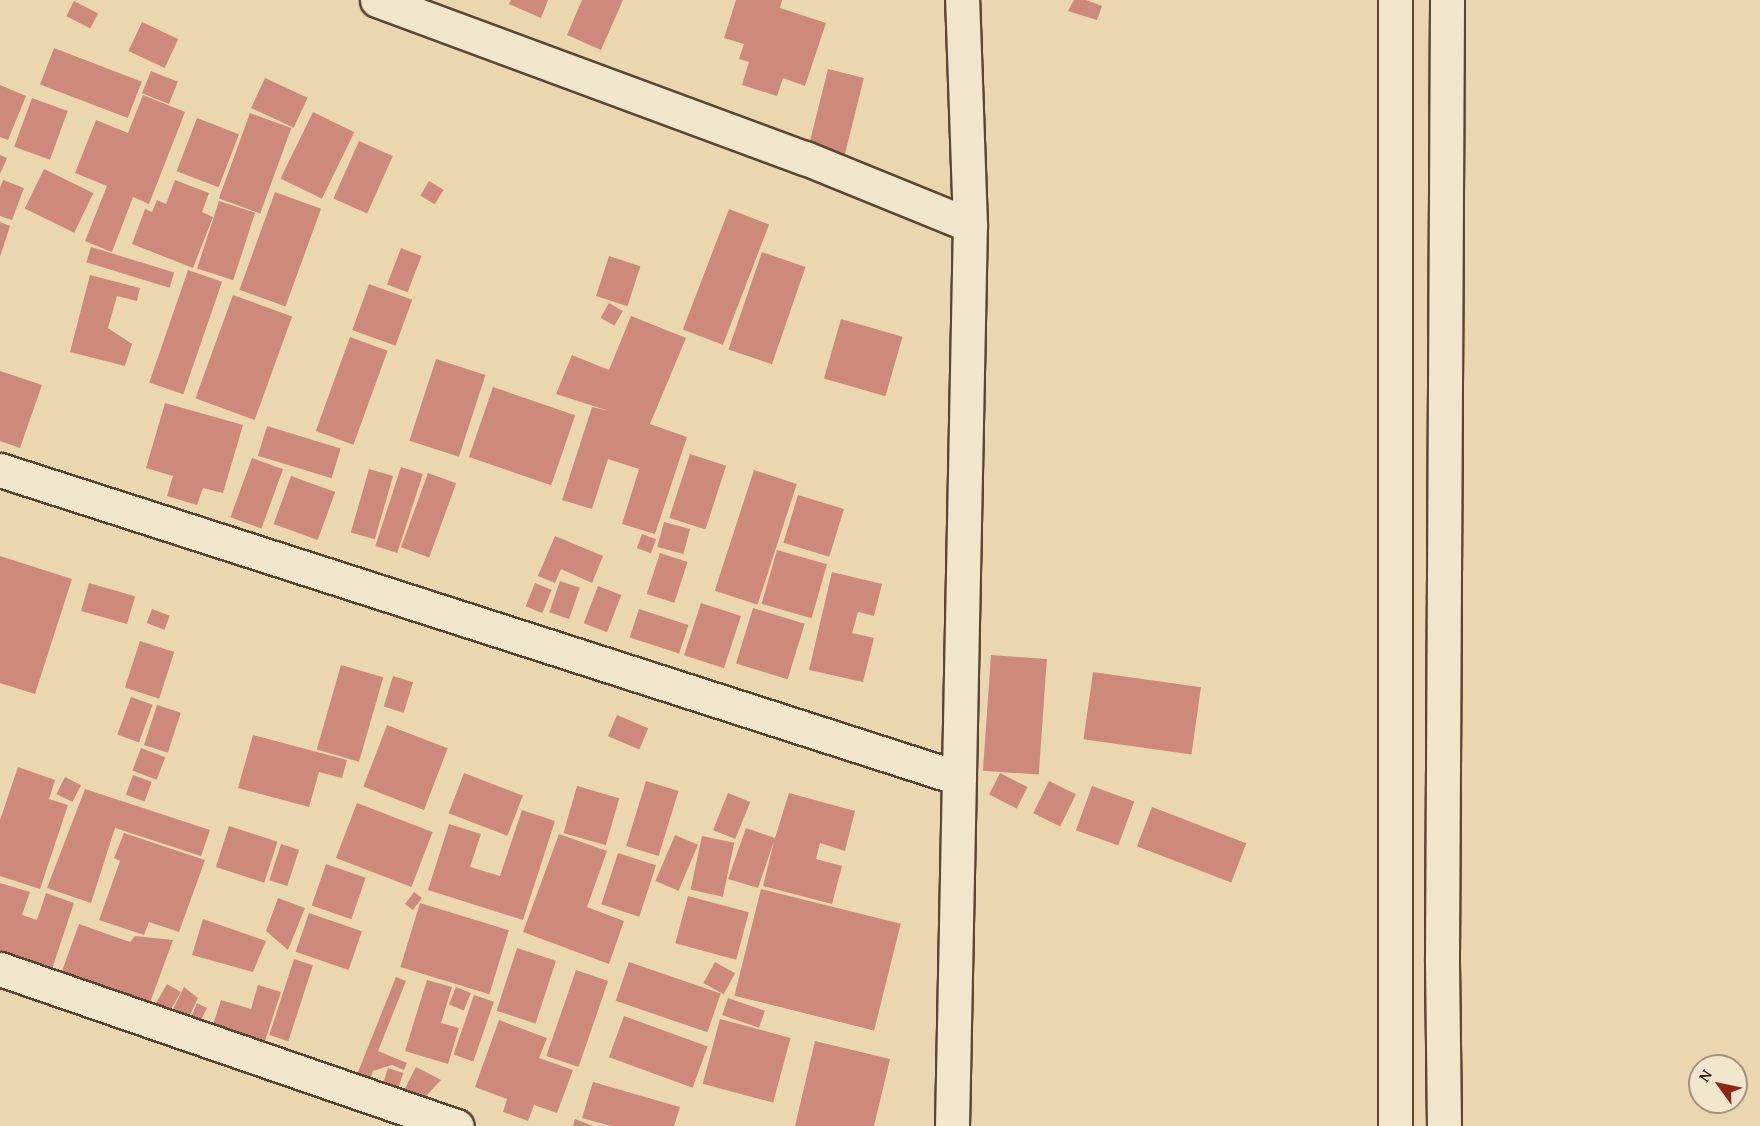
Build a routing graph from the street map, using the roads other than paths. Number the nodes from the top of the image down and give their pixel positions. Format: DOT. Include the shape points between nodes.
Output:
graph roads {
  1 [pos="377,0"];
  2 [pos="962,0"];
  3 [pos="1395,0"];
  4 [pos="1447,0"];
  5 [pos="970,225"];
  6 [pos="0,470"];
  7 [pos="959,778"];
  8 [pos="1442,958"];
  9 [pos="1396,961"];
  10 [pos="0,969"];
  11 [pos="457,1126"];
  12 [pos="952,1126"];
  13 [pos="1395,1126"];
  14 [pos="1444,1126"];
  1 -- 5 [label="street" via="805,159"];
  2 -- 5 [label="street"];
  3 -- 9 [label="street"];
  4 -- 8 [label="street"];
  5 -- 7 [label="street"];
  6 -- 7 [label="street"];
  7 -- 12 [label="street"];
  8 -- 9 [label="street"];
  8 -- 14 [label="street"];
  9 -- 13 [label="street"];
  10 -- 11 [label="street"];
}
